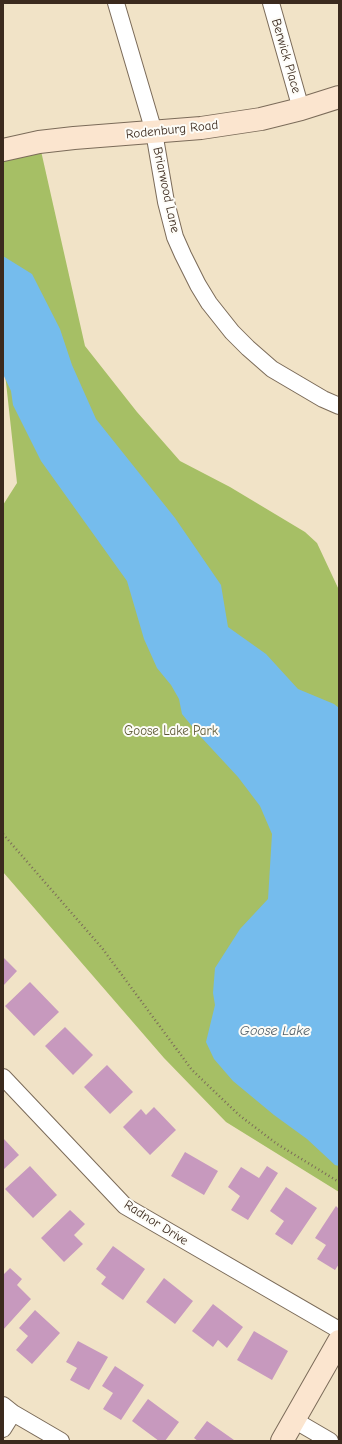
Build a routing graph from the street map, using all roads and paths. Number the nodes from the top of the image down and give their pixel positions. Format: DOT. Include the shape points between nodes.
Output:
graph roads {
  1 [pos="116,3"];
  2 [pos="271,3"];
  3 [pos="339,97"];
  4 [pos="301,109"];
  5 [pos="154,132"];
  6 [pos="3,150"];
  7 [pos="339,406"];
  8 [pos="3,834"];
  9 [pos="3,1077"];
  10 [pos="339,1182"];
  11 [pos="339,1330"];
  12 [pos="339,1341"];
  13 [pos="8,1409"];
  14 [pos="294,1420"];
  15 [pos="3,1429"];
  16 [pos="61,1441"];
  17 [pos="282,1441"];
  18 [pos="330,1441"];
  1 -- 5 [label="street, Briarwood Lane"];
  2 -- 4 [label="street, Berwick Place"];
  3 -- 4 [label="street, Rodenburg Road"];
  4 -- 5 [label="street, Rodenburg Road" via="254,120"];
  5 -- 6 [label="street, Rodenburg Road" via="40,142"];
  5 -- 7 [label="street, Briarwood Lane" via="166,202 175,236 209,303 232,332 272,369"];
  8 -- 10 [label="path" via="102,948 192,1070 239,1115 271,1139"];
  9 -- 11 [label="street, Radnor Drive" via="125,1206"];
  12 -- 14 [label="street"];
  13 -- 15 [label="street"];
  13 -- 16 [label="street"];
  14 -- 17 [label="street"];
  14 -- 18 [label="street"];
}
